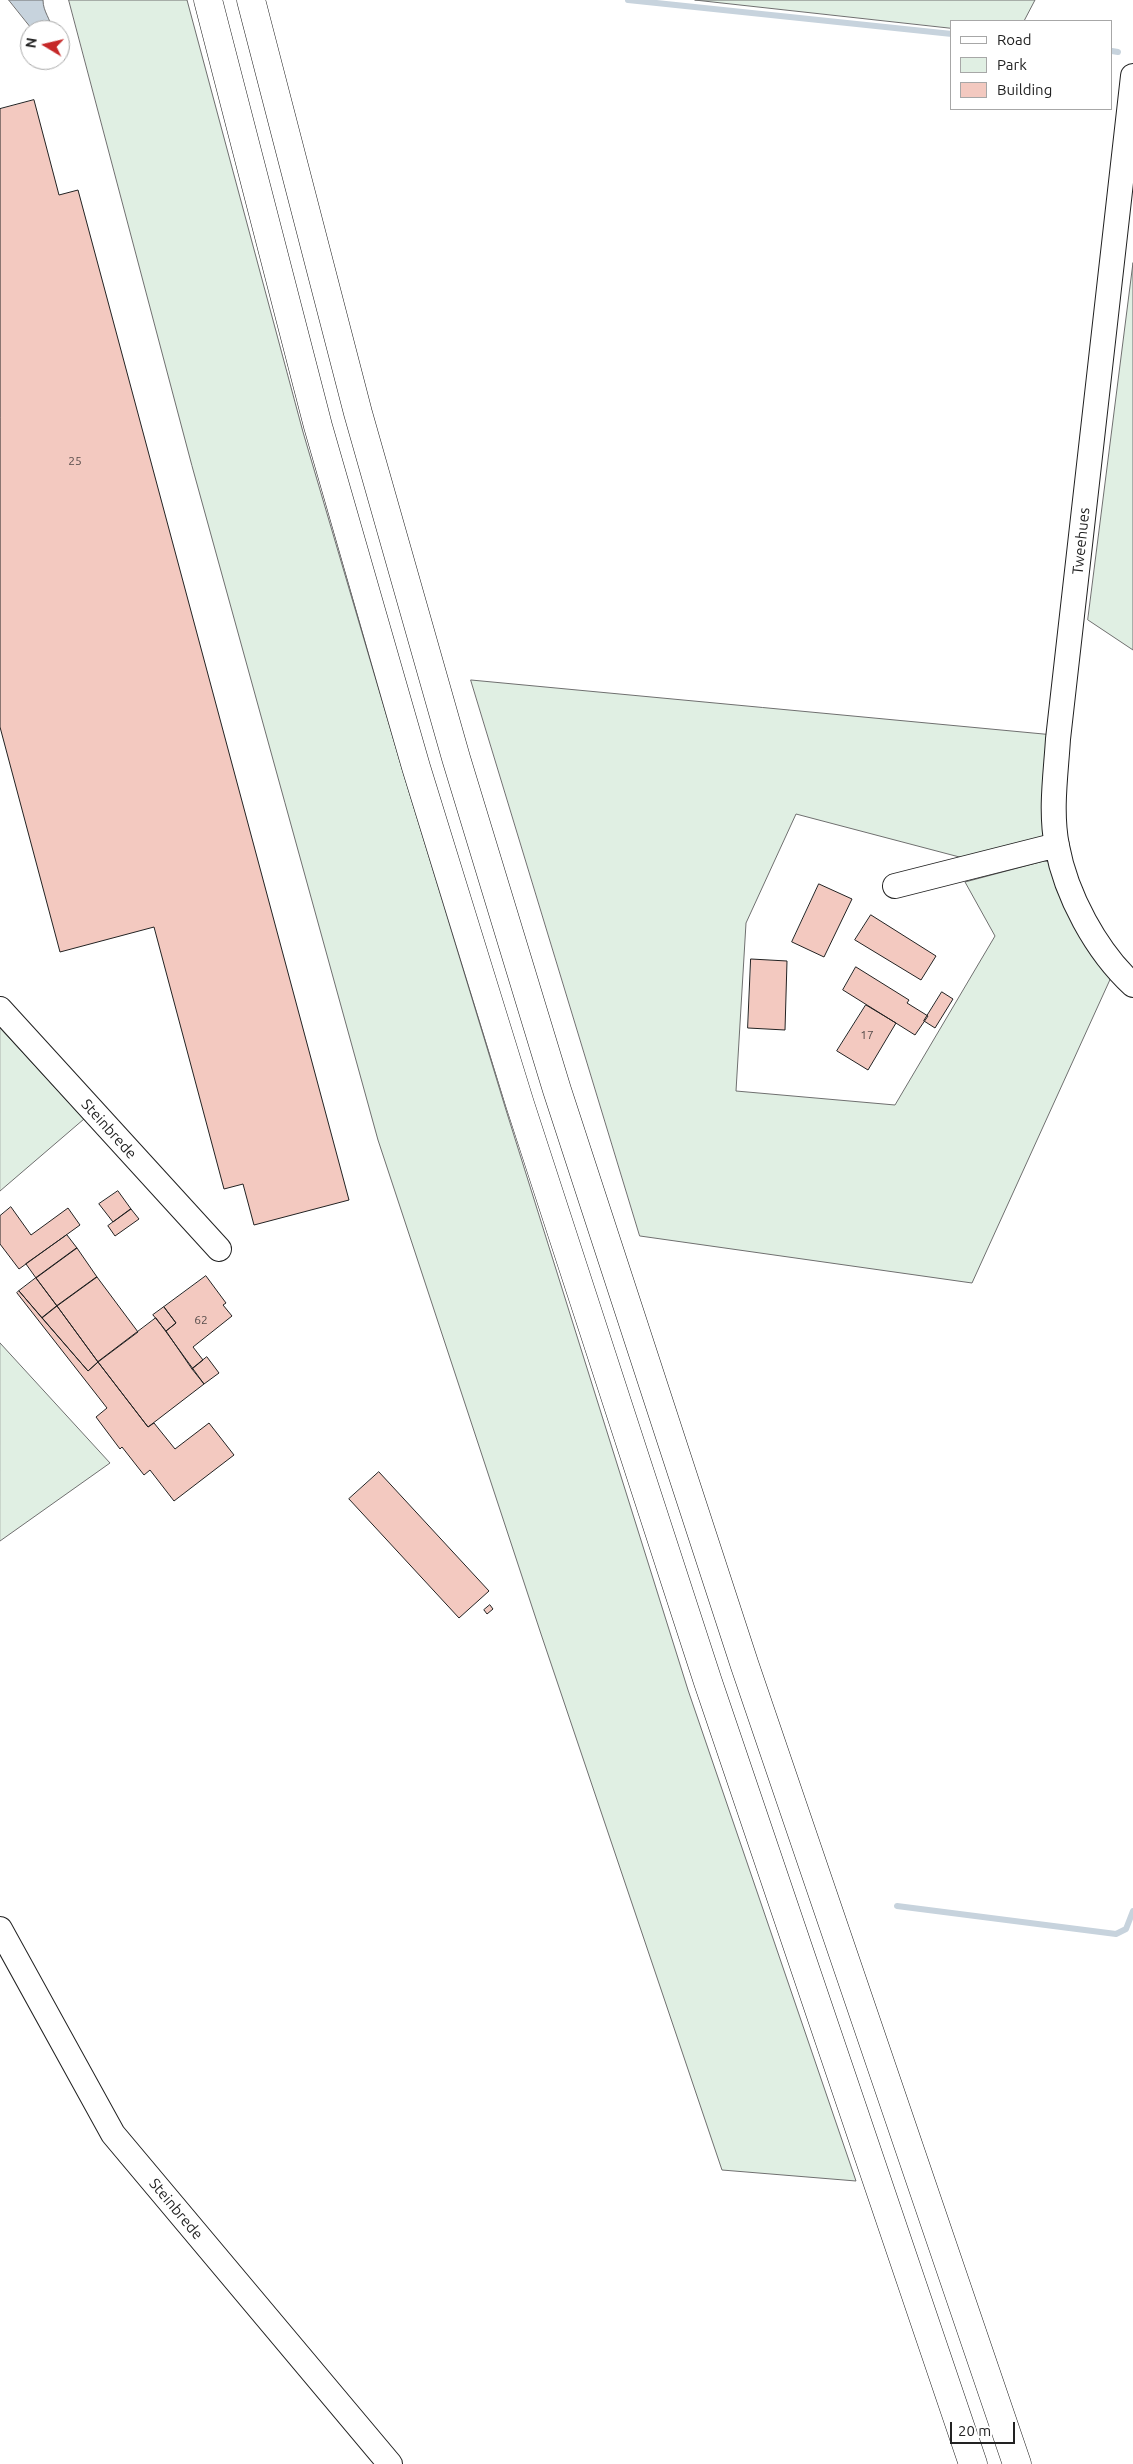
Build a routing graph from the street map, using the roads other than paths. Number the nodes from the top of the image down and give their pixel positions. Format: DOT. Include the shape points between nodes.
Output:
graph roads {
  1 [pos="208,0"];
  2 [pos="250,0"];
  3 [pos="1133,76"];
  4 [pos="1056,845"];
  5 [pos="895,886"];
  6 [pos="1133,985"];
  7 [pos="0,1009"];
  8 [pos="219,1249"];
  9 [pos="0,1929"];
  10 [pos="390,2464"];
  11 [pos="974,2464"];
  12 [pos="1017,2464"];
  1 -- 11 [label="highway" via="318,426 416,767 506,1057 708,1682"];
  2 -- 12 [label="highway" via="360,423 456,758 557,1090 745,1666"];
  3 -- 4 [label="street, Tweehues" via="1058,739"];
  4 -- 5 [label="street"];
  4 -- 6 [label="street, Tweehues" via="1081,913 1115,966"];
  7 -- 8 [label="street, Steinbrede"];
  9 -- 10 [label="street, Steinbrede" via="113,2134"];
}
